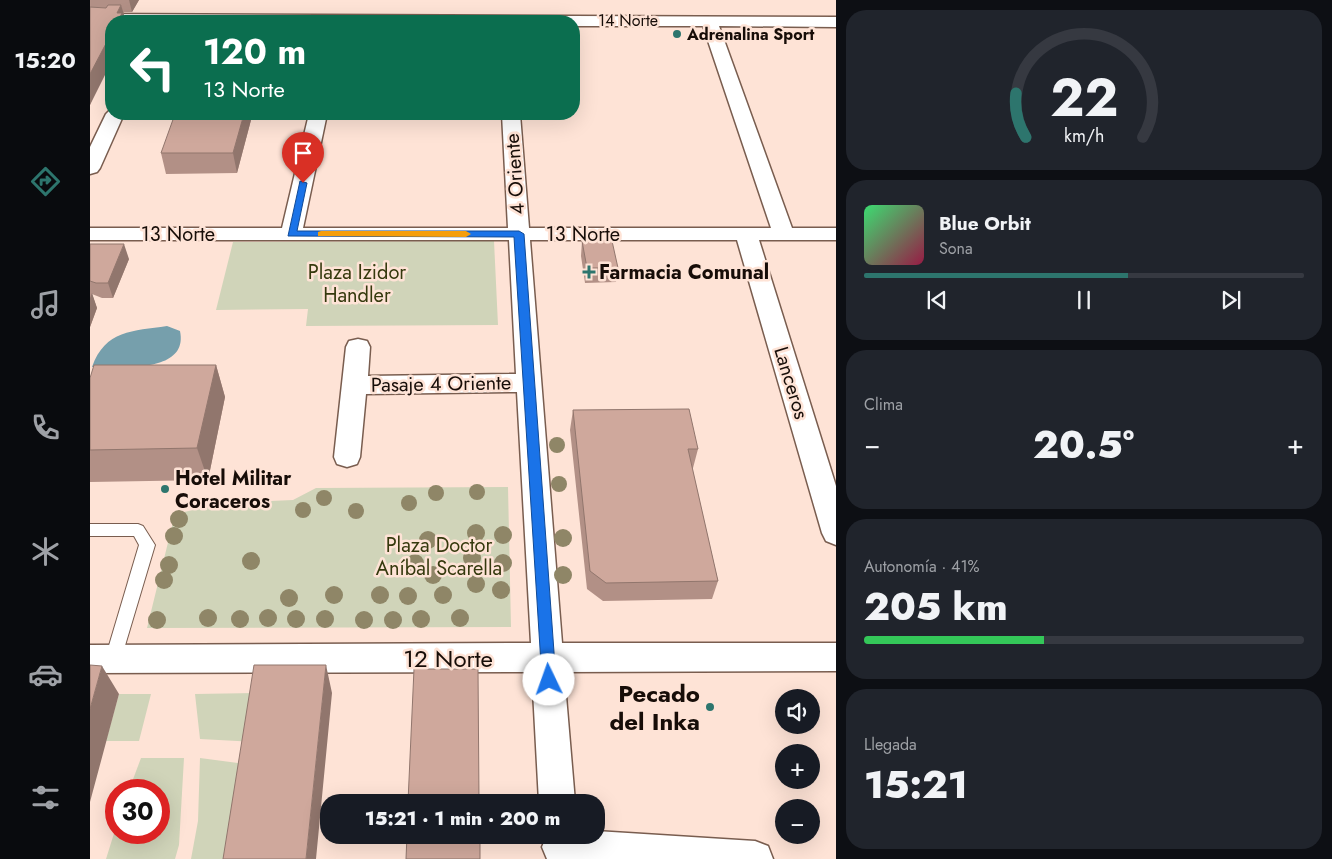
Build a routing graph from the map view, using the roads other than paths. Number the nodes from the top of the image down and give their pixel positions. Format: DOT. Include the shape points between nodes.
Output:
graph roads {
  1 [pos="571,15"];
  2 [pos="105,18"];
  3 [pos="90,19"];
  4 [pos="709,20"];
  5 [pos="836,22"];
  6 [pos="112,120"];
  7 [pos="317,120"];
  8 [pos="511,120"];
  9 [pos="90,168"];
  10 [pos="90,234"];
  11 [pos="291,234"];
  12 [pos="519,234"];
  13 [pos="746,234"];
  14 [pos="784,234"];
  15 [pos="836,234"];
  16 [pos="358,347"];
  17 [pos="529,383"];
  18 [pos="354,385"];
  19 [pos="347,457"];
  20 [pos="90,530"];
  21 [pos="836,533"];
  22 [pos="836,657"];
  23 [pos="548,658"];
  24 [pos="102,659"];
  25 [pos="556,794"];
  26 [pos="560,847"];
  27 [pos="755,859"];
  1 -- 4 [label="street, 14 Norte" via="638,13"];
  2 -- 3 [label="street, 14 Norte"];
  4 -- 5 [label="street, 14 Norte" via="733,14"];
  4 -- 14 [label="street"];
  6 -- 9 [label="street"];
  7 -- 11 [label="street"];
  8 -- 12 [label="street, 4 Oriente"];
  10 -- 11 [label="street, 13 Norte"];
  11 -- 12 [label="street, 13 Norte"];
  12 -- 13 [label="street, 13 Norte"];
  12 -- 17 [label="street, 4 Oriente"];
  13 -- 14 [label="street, 13 Norte"];
  13 -- 21 [label="street, Lanceros"];
  14 -- 15 [label="street, 13 Norte"];
  16 -- 18 [label="street, Pasaje 4 Oriente"];
  17 -- 18 [label="street, Pasaje 4 Oriente"];
  17 -- 23 [label="street, 4 Oriente"];
  18 -- 19 [label="street, Pasaje 4 Oriente"];
  20 -- 24 [label="lane" via="138,530 147,545"];
  22 -- 23 [label="street, 12 Norte"];
  23 -- 24 [label="street, 12 Norte"];
  23 -- 25 [label="street, 4 Oriente"];
  26 -- 27 [label="street"];
}
